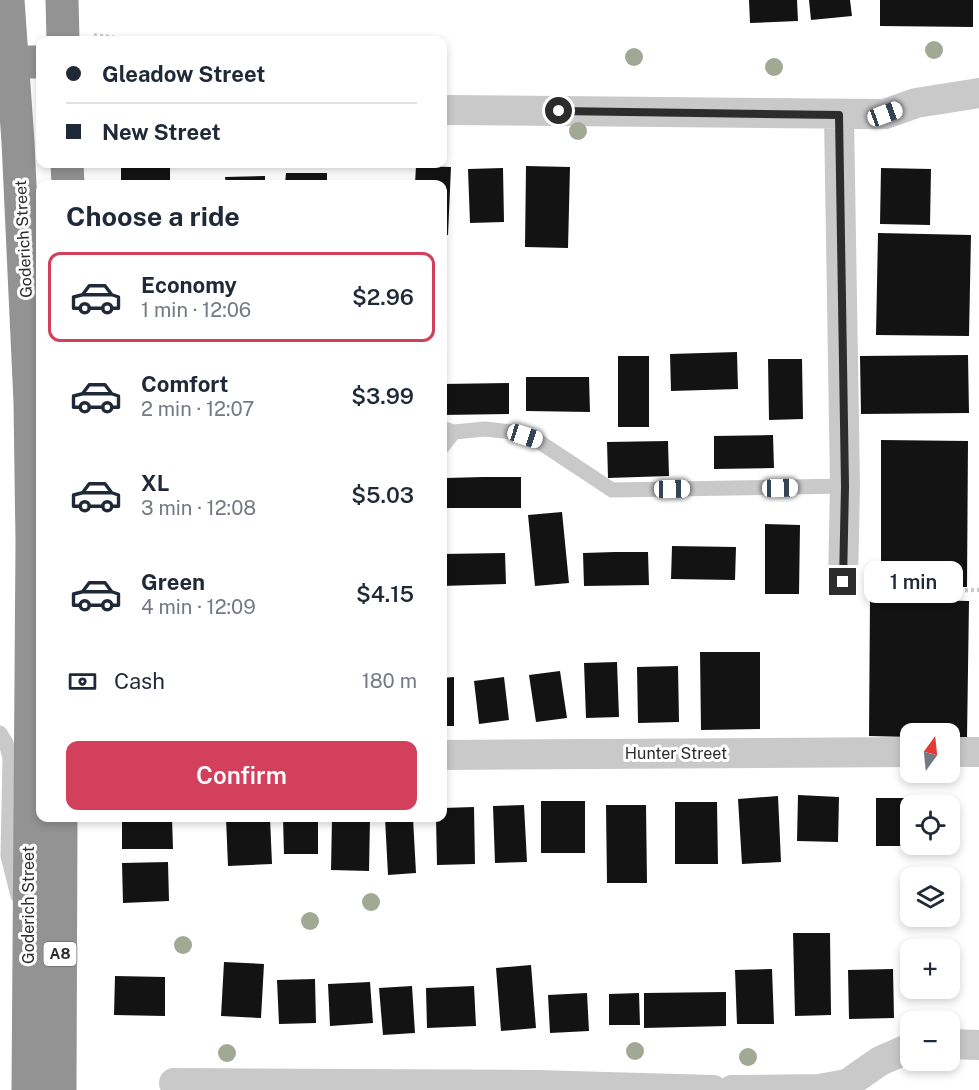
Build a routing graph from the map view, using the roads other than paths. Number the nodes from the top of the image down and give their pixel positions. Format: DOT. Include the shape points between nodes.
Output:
graph roads {
  1 [pos="8,0"];
  2 [pos="62,0"];
  3 [pos="63,36"];
  4 [pos="18,62"];
  5 [pos="979,93"];
  6 [pos="19,97"];
  7 [pos="447,110"];
  8 [pos="839,115"];
  9 [pos="0,205"];
  10 [pos="24,279"];
  11 [pos="448,430"];
  12 [pos="845,486"];
  13 [pos="843,582"];
  14 [pos="0,733"];
  15 [pos="900,752"];
  16 [pos="960,752"];
  17 [pos="979,752"];
  18 [pos="447,754"];
  19 [pos="62,822"];
  20 [pos="28,934"];
  21 [pos="960,1044"];
  22 [pos="979,1045"];
  23 [pos="900,1052"];
  24 [pos="174,1083"];
  25 [pos="285,1087"];
  26 [pos="536,1088"];
  27 [pos="28,1090"];
  28 [pos="60,1090"];
  29 [pos="713,1090"];
  30 [pos="732,1090"];
  1 -- 4 [label="highway, Goderich Street / A8"];
  2 -- 3 [label="highway"];
  4 -- 6 [label="highway, Goderich Street / A8"];
  5 -- 8 [label="street" via="916,103 885,114"];
  6 -- 10 [label="highway, Goderich Street / A8"];
  7 -- 8 [label="street"];
  8 -- 12 [label="street"];
  9 -- 10 [label="highway"];
  10 -- 20 [label="highway, Goderich Street / A8" via="32,542"];
  11 -- 12 [label="lane" via="512,432 538,441 612,490"];
  12 -- 13 [label="street"];
  14 -- 20 [label="lane" via="10,758 8,856"];
  15 -- 18 [label="street, Hunter Street"];
  16 -- 17 [label="street"];
  19 -- 28 [label="highway, Goderich Street / A8"];
  20 -- 27 [label="highway, Goderich Street / A8"];
  21 -- 22 [label="street"];
  23 -- 30 [label="street" via="880,1061 848,1084 819,1089"];
  24 -- 25 [label="street"];
  25 -- 26 [label="street"];
  26 -- 29 [label="street"];
}
